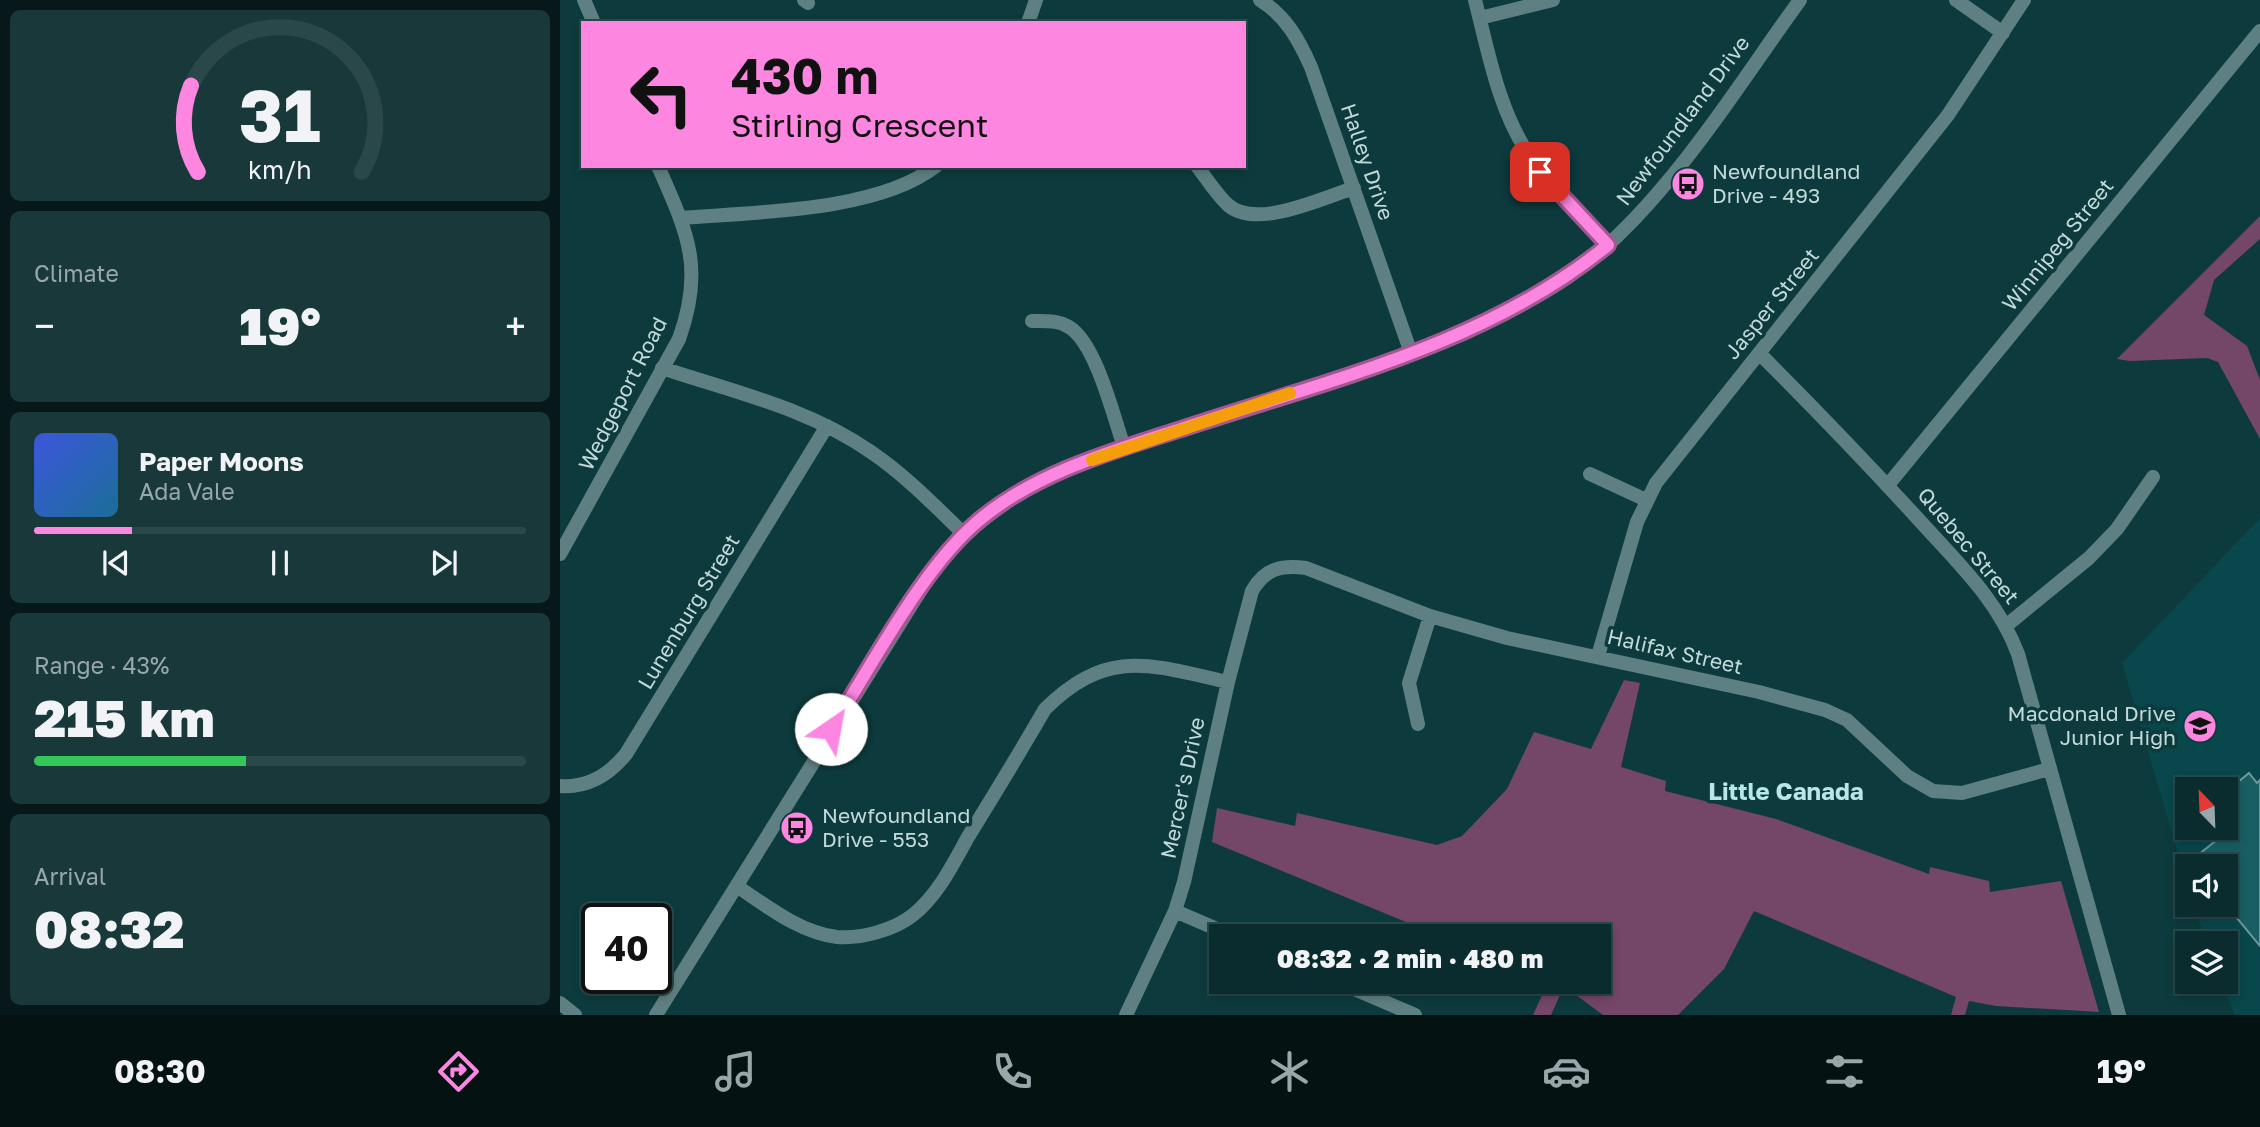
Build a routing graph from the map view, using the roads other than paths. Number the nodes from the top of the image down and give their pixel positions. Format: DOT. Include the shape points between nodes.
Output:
graph roads {
  1 [pos="584,0"];
  2 [pos="1036,0"];
  3 [pos="1260,0"];
  4 [pos="1475,0"];
  5 [pos="1553,0"];
  6 [pos="1800,0"];
  7 [pos="1956,0"];
  8 [pos="2024,0"];
  9 [pos="1480,18"];
  10 [pos="593,21"];
  11 [pos="1029,21"];
  12 [pos="2260,31"];
  13 [pos="2003,33"];
  14 [pos="659,168"];
  15 [pos="934,168"];
  16 [pos="1199,168"];
  17 [pos="1354,188"];
  18 [pos="681,218"];
  19 [pos="1608,245"];
  20 [pos="1032,321"];
  21 [pos="1411,353"];
  22 [pos="1760,354"];
  23 [pos="662,368"];
  24 [pos="827,426"];
  25 [pos="1124,447"];
  26 [pos="1590,474"];
  27 [pos="2153,477"];
  28 [pos="1888,485"];
  29 [pos="1646,499"];
  30 [pos="964,534"];
  31 [pos="560,554"];
  32 [pos="1272,569"];
  33 [pos="1430,616"];
  34 [pos="2007,625"];
  35 [pos="1598,656"];
  36 [pos="1228,682"];
  37 [pos="1418,724"];
  38 [pos="2049,769"];
  39 [pos="560,786"];
  40 [pos="738,887"];
  41 [pos="1175,911"];
  42 [pos="1209,926"];
  43 [pos="1366,994"];
  44 [pos="560,1003"];
  45 [pos="575,1015"];
  46 [pos="656,1015"];
  47 [pos="1126,1015"];
  48 [pos="1415,1015"];
  49 [pos="2119,1015"];
  1 -- 10 [label="street"];
  2 -- 11 [label="street"];
  3 -- 17 [label="street, Halley Drive" via="1299,39"];
  4 -- 9 [label="street"];
  5 -- 9 [label="street"];
  6 -- 19 [label="street, Newfoundland Drive" via="1640,214"];
  7 -- 13 [label="street"];
  8 -- 13 [label="street, Jasper Street"];
  9 -- 19 [label="street" via="1499,90 1525,150"];
  12 -- 28 [label="street, Winnipeg Street"];
  13 -- 22 [label="street, Jasper Street" via="1948,115"];
  14 -- 18 [label="street, Wedgeport Road"];
  15 -- 18 [label="street" via="880,195"];
  16 -- 17 [label="street" via="1228,205 1249,215 1270,214"];
  17 -- 21 [label="street, Halley Drive"];
  18 -- 23 [label="street, Wedgeport Road" via="691,248 690,308"];
  19 -- 21 [label="street, Newfoundland Drive" via="1571,276 1512,310"];
  20 -- 25 [label="street" via="1061,323 1078,334 1092,358"];
  21 -- 25 [label="street, Newfoundland Drive"];
  22 -- 28 [label="street, Quebec Street"];
  22 -- 29 [label="street, Jasper Street"];
  23 -- 24 [label="street" via="759,397"];
  23 -- 31 [label="street, Wedgeport Road"];
  24 -- 30 [label="street" via="873,452"];
  24 -- 39 [label="street, Lunenburg Street" via="626,754 604,776 578,786"];
  25 -- 30 [label="street, Newfoundland Drive" via="1029,486"];
  26 -- 29 [label="street"];
  27 -- 34 [label="street" via="2117,529 2089,558"];
  28 -- 34 [label="street, Quebec Street" via="1977,583"];
  29 -- 35 [label="street, Jasper Street"];
  30 -- 40 [label="street, Newfoundland Drive" via="932,572 831,729"];
  32 -- 33 [label="street, Halifax Street" via="1306,568"];
  32 -- 36 [label="street, Mercer's Drive" via="1252,591"];
  33 -- 35 [label="street, Halifax Street" via="1507,638"];
  33 -- 37 [label="street" via="1409,683"];
  34 -- 38 [label="street, Quebec Street"];
  35 -- 38 [label="street, Halifax Street" via="1825,710 1847,720 1907,776 1933,791 1962,793"];
  36 -- 40 [label="street" via="1125,664 1092,673 1066,688 1045,709 937,889 913,916 885,929 837,937 812,930"];
  36 -- 41 [label="street, Mercer's Drive"];
  38 -- 49 [label="street, Quebec Street"];
  40 -- 46 [label="street, Newfoundland Drive"];
  41 -- 42 [label="street"];
  41 -- 47 [label="street, Mercer's Drive"];
  43 -- 48 [label="street"];
  44 -- 45 [label="street"];
}
